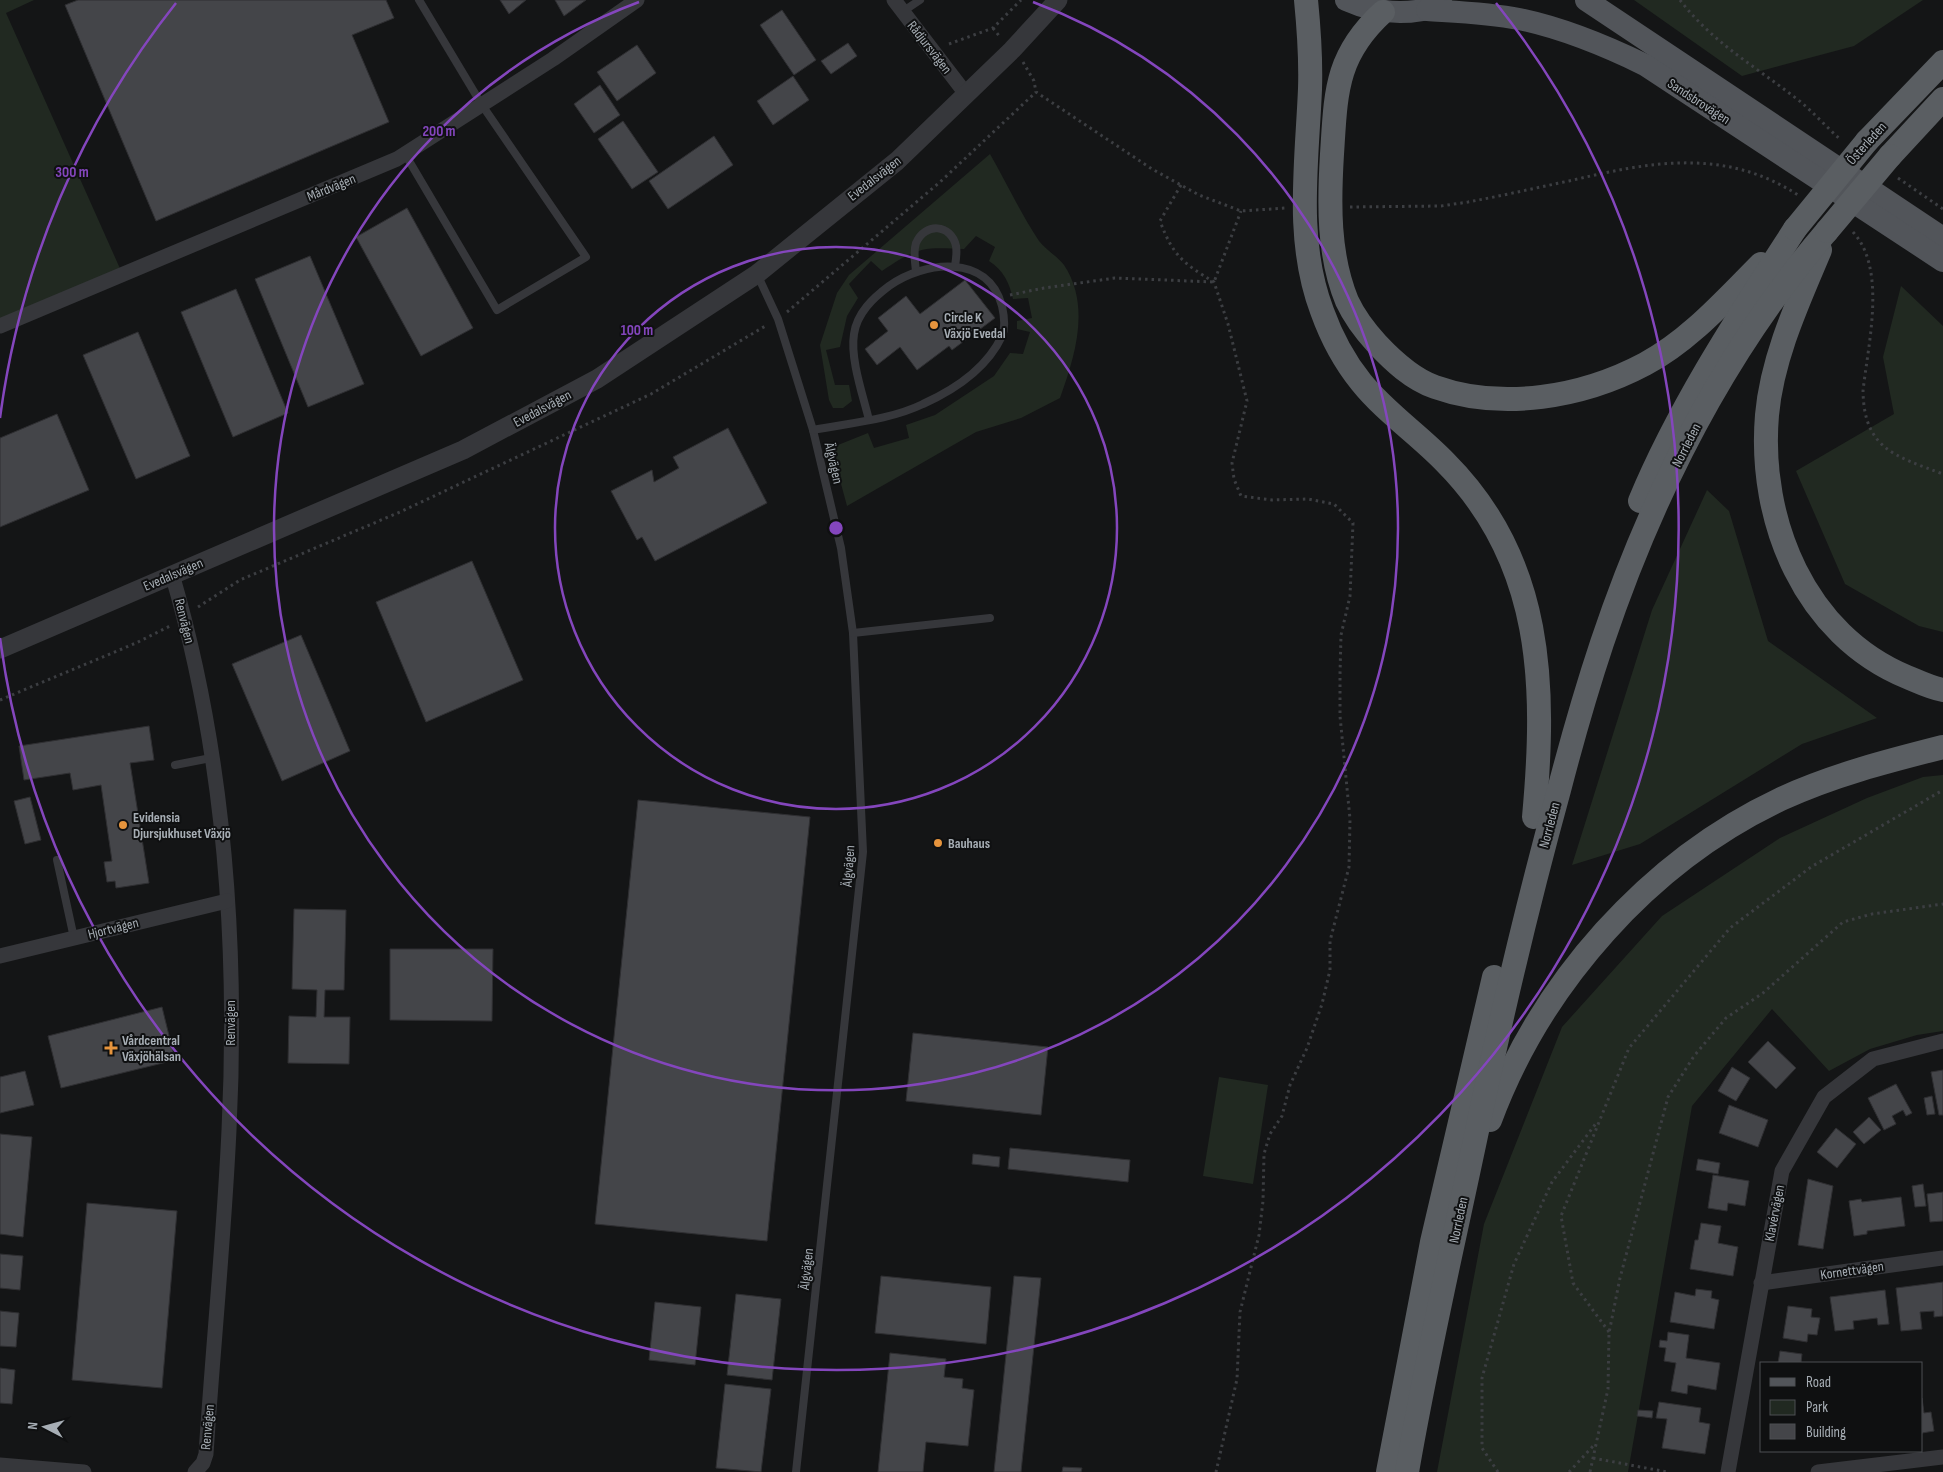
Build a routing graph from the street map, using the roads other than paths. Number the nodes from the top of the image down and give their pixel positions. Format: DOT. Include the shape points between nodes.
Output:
graph roads {
  1 [pos="419,0"];
  2 [pos="637,0"];
  3 [pos="920,0"];
  4 [pos="1058,0"];
  5 [pos="1072,0"];
  6 [pos="1306,0"];
  7 [pos="1346,0"];
  8 [pos="1455,0"];
  9 [pos="1586,0"];
  10 [pos="898,6"];
  11 [pos="1427,10"];
  12 [pos="1383,12"];
  13 [pos="1012,50"];
  14 [pos="1943,62"];
  15 [pos="966,94"];
  16 [pos="1943,99"];
  17 [pos="482,104"];
  18 [pos="405,154"];
  19 [pos="1795,229"];
  20 [pos="1827,231"];
  21 [pos="1943,238"];
  22 [pos="1943,261"];
  23 [pos="955,266"];
  24 [pos="916,271"];
  25 [pos="757,274"];
  26 [pos="0,326"];
  27 [pos="869,420"];
  28 [pos="813,430"];
  29 [pos="172,574"];
  30 [pos="990,618"];
  31 [pos="853,633"];
  32 [pos="0,649"];
  33 [pos="1943,690"];
  34 [pos="1943,747"];
  35 [pos="211,758"];
  36 [pos="175,765"];
  37 [pos="1534,817"];
  38 [pos="58,860"];
  39 [pos="227,901"];
  40 [pos="74,938"];
  41 [pos="0,956"];
  42 [pos="1943,1041"];
  43 [pos="1465,1187"];
  44 [pos="1943,1258"];
  45 [pos="1761,1283"];
  46 [pos="1943,1457"];
  47 [pos="0,1465"];
  48 [pos="84,1472"];
  49 [pos="195,1472"];
  50 [pos="796,1472"];
  51 [pos="1388,1472"];
  52 [pos="1407,1472"];
  53 [pos="1728,1472"];
  54 [pos="1818,1472"];
  1 -- 17 [label="lane"];
  2 -- 17 [label="street, Mårdvägen"];
  3 -- 10 [label="lane"];
  4 -- 13 [label="street, Evedalsvägen"];
  5 -- 13 [label="street, Evedalsvägen"];
  6 -- 37 [label="highway" via="1310,39 1304,217 1313,283 1333,337 1361,382 1467,486 1488,513 1507,548 1521,582 1530,618 1537,671 1540,756"];
  7 -- 12 [label="main road"];
  8 -- 11 [label="main road"];
  9 -- 21 [label="main road, Sandsbrovägen"];
  10 -- 15 [label="street, Rådjursvägen"];
  11 -- 12 [label="main road"];
  11 -- 22 [label="main road, Sandsbrovägen" via="1518,18 1583,37 1618,52 1645,66"];
  12 -- 19 [label="highway" via="1352,47 1339,80 1332,161 1332,239 1348,302 1368,334 1403,368 1433,386 1468,396 1528,398 1591,386 1646,364 1715,311"];
  13 -- 15 [label="street, Evedalsvägen"];
  14 -- 19 [label="highway, Österleden, bridge" via="1857,143"];
  15 -- 25 [label="street, Evedalsvägen" via="897,161"];
  16 -- 20 [label="highway, Österleden, bridge" via="1892,166"];
  17 -- 18 [label="street, Mårdvägen"];
  17 -- 18 [label="lane" via="586,258 497,310"];
  18 -- 26 [label="street, Mårdvägen"];
  19 -- 37 [label="highway, Norrleden" via="1716,355 1648,483 1588,636"];
  20 -- 33 [label="highway" via="1793,314 1773,377 1766,450 1767,475 1777,525 1786,552 1803,584 1836,630 1877,663"];
  20 -- 43 [label="highway, Norrleden" via="1791,274 1729,364 1663,490 1629,569 1602,641 1548,830 1496,1040"];
  23 -- 24 [label="lane"];
  23 -- 24 [label="lane" via="953,239 947,232 934,227 926,230 916,242"];
  23 -- 27 [label="lane" via="972,269 1000,297 1004,316 1002,334 988,357 970,376 922,405"];
  24 -- 27 [label="lane" via="874,297 854,334 856,362"];
  25 -- 28 [label="lane, Älgvägen" via="778,319"];
  25 -- 29 [label="street, Evedalsvägen" via="597,379 463,450"];
  27 -- 28 [label="lane"];
  28 -- 31 [label="lane, Älgvägen" via="841,548"];
  29 -- 32 [label="street, Evedalsvägen"];
  29 -- 35 [label="street, Renvägen" via="201,690"];
  30 -- 31 [label="lane"];
  31 -- 50 [label="lane, Älgvägen" via="863,852"];
  34 -- 43 [label="highway" via="1839,776 1782,799 1699,848 1650,888 1601,935 1560,988 1529,1038 1496,1104"];
  35 -- 36 [label="lane"];
  35 -- 39 [label="street, Renvägen"];
  37 -- 51 [label="highway, Norrleden" via="1435,1233"];
  38 -- 40 [label="lane"];
  39 -- 40 [label="street, Hjortvägen"];
  39 -- 49 [label="street, Renvägen" via="231,1015 229,1130 206,1454"];
  40 -- 41 [label="street, Hjortvägen"];
  42 -- 45 [label="street, Klavérvägen" via="1873,1059 1824,1097 1782,1171"];
  43 -- 52 [label="highway, Norrleden"];
  44 -- 45 [label="street, Kornettvägen"];
  45 -- 53 [label="street, Klavérvägen"];
  46 -- 54 [label="street"];
  47 -- 48 [label="street"];
}
